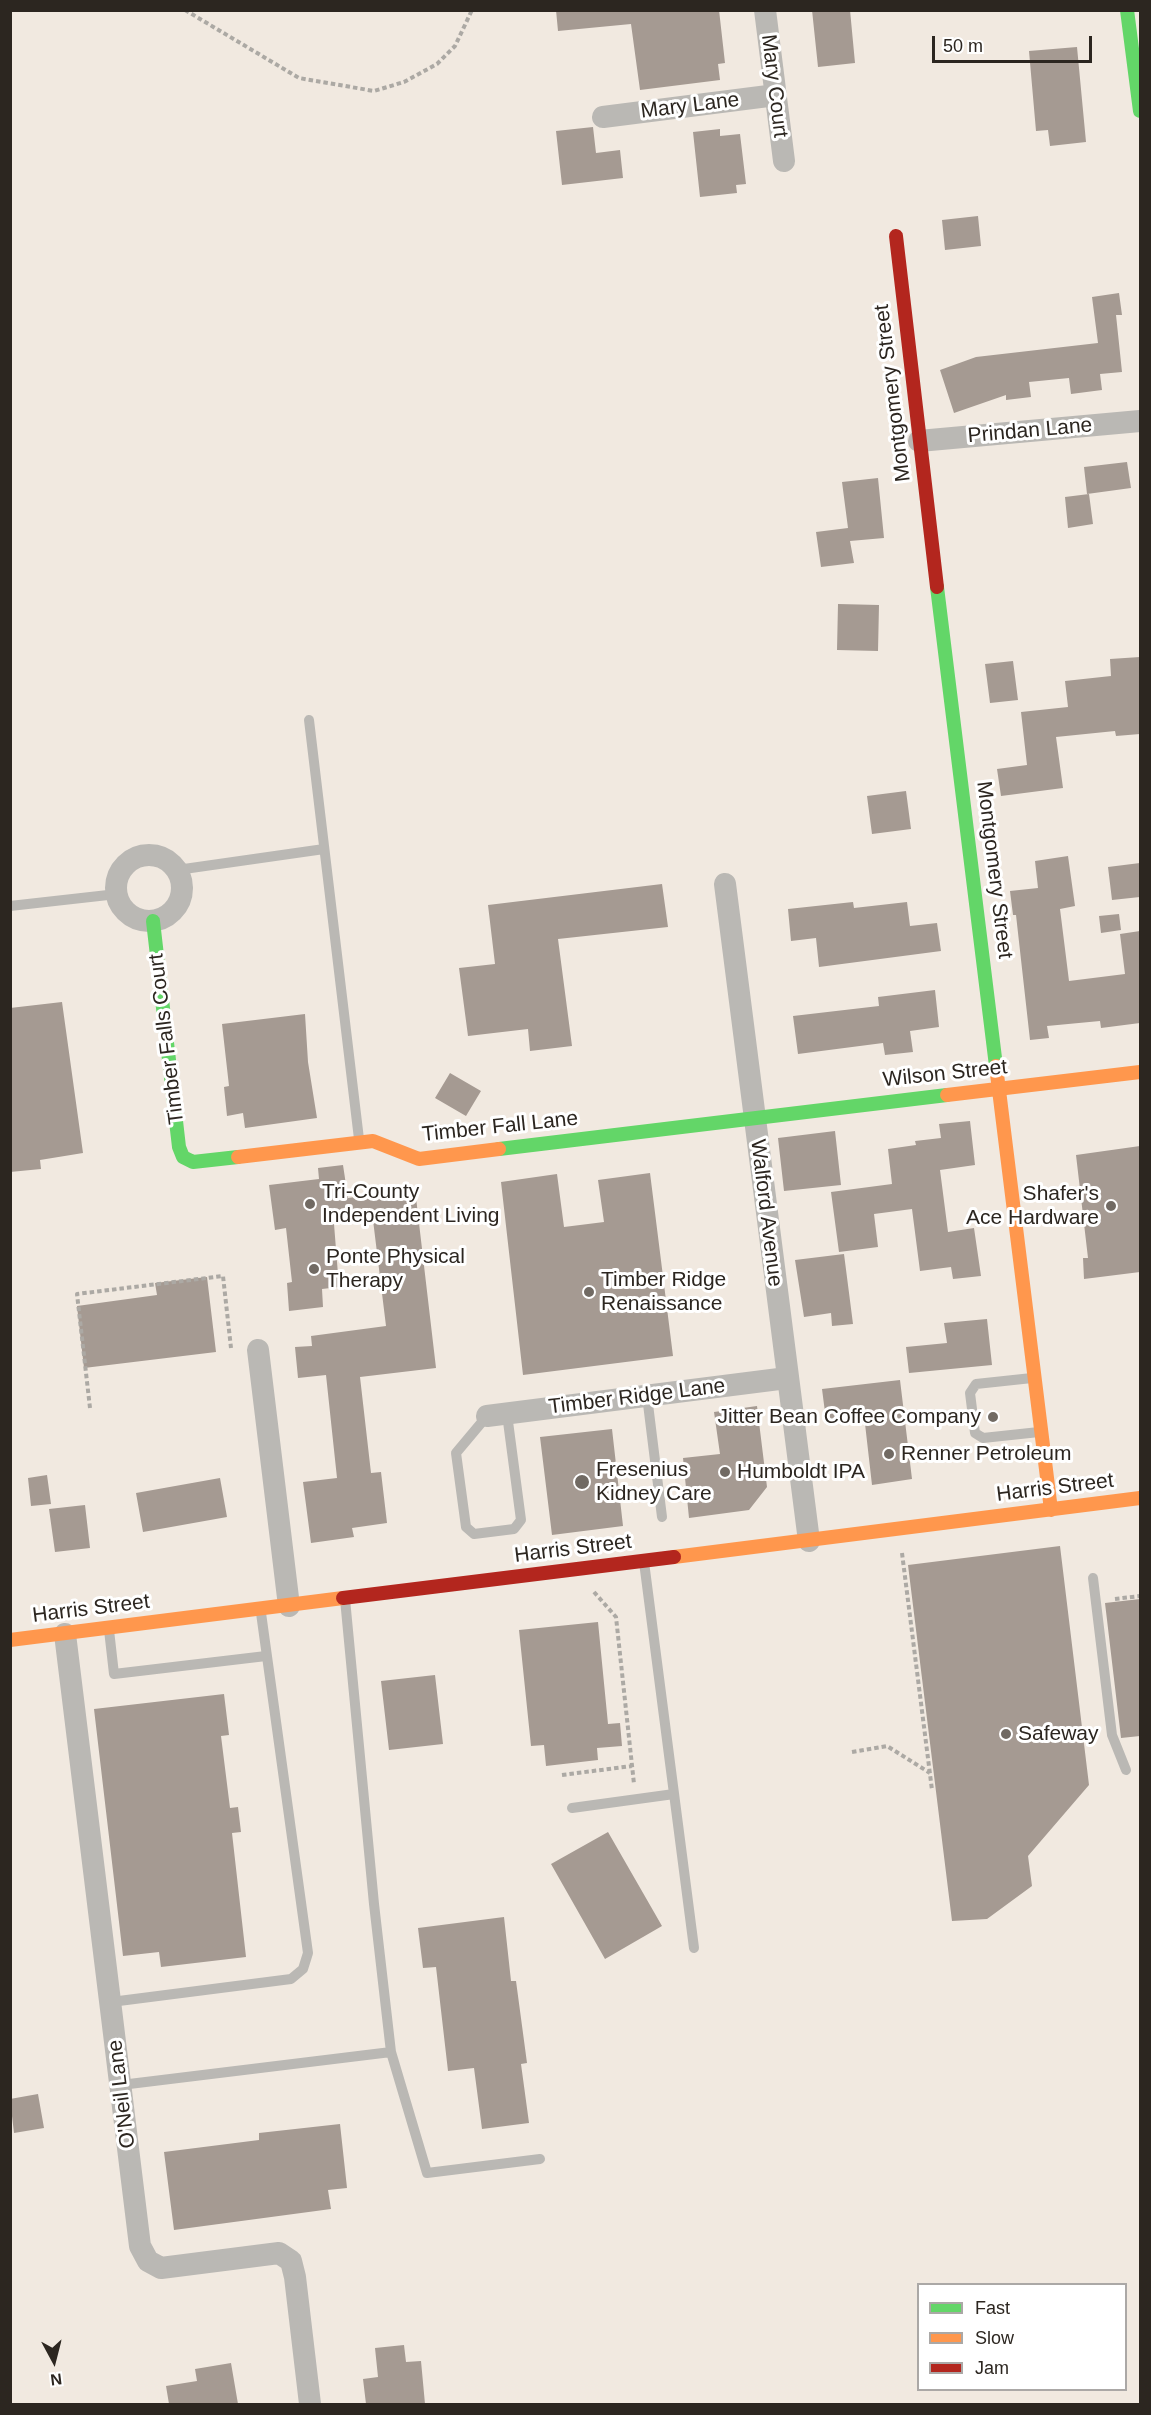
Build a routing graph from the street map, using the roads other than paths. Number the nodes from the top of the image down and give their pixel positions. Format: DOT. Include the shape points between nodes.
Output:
graph roads {
  1 [pos="765,10"];
  2 [pos="1127,10"];
  3 [pos="776,95"];
  4 [pos="1140,111"];
  5 [pos="603,117"];
  6 [pos="784,161"];
  7 [pos="896,236"];
  8 [pos="1140,421"];
  9 [pos="919,441"];
  10 [pos="309,720"];
  11 [pos="324,849"];
  12 [pos="177,870"];
  13 [pos="725,884"];
  14 [pos="117,894"];
  15 [pos="10,906"];
  16 [pos="153,921"];
  17 [pos="1140,1072"];
  18 [pos="1000,1090"];
  19 [pos="754,1118"];
  20 [pos="359,1142"];
  21 [pos="183,1157"];
  22 [pos="258,1350"];
  23 [pos="787,1377"];
  24 [pos="1035,1378"];
  25 [pos="648,1396"];
  26 [pos="497,1415"];
  27 [pos="1041,1432"];
  28 [pos="1140,1498"];
  29 [pos="1051,1510"];
  30 [pos="662,1517"];
  31 [pos="809,1541"];
  32 [pos="644,1562"];
  33 [pos="1093,1578"];
  34 [pos="345,1599"];
  35 [pos="289,1606"];
  36 [pos="261,1609"];
  37 [pos="109,1628"];
  38 [pos="65,1634"];
  39 [pos="10,1640"];
  40 [pos="266,1656"];
  41 [pos="1126,1770"];
  42 [pos="674,1794"];
  43 [pos="572,1808"];
  44 [pos="694,1948"];
  45 [pos="111,2002"];
  46 [pos="391,2052"];
  47 [pos="121,2085"];
  48 [pos="540,2159"];
  49 [pos="310,2404"];
  1 -- 3 [label="street, Mary Court"];
  2 -- 4 [label="street"];
  3 -- 5 [label="street, Mary Lane"];
  3 -- 6 [label="street, Mary Court"];
  7 -- 9 [label="street, Montgomery Street"];
  8 -- 9 [label="street, Prindan Lane"];
  9 -- 18 [label="street, Montgomery Street"];
  10 -- 11 [label="lane"];
  11 -- 12 [label="lane"];
  11 -- 20 [label="lane"];
  12 -- 14 [label="street" via="159,856 137,858 120,872"];
  12 -- 16 [label="street" via="182,880 180,902 173,911"];
  13 -- 19 [label="street, Walford Avenue"];
  14 -- 15 [label="lane"];
  14 -- 16 [label="street" via="120,904 134,917"];
  16 -- 21 [label="street, Timber Falls Court"];
  17 -- 18 [label="street, Wilson Street"];
  18 -- 19 [label="street, Wilson Street"];
  18 -- 24 [label="street, Montgomery Street"];
  19 -- 20 [label="street, Timber Fall Lane" via="419,1159 373,1141"];
  19 -- 23 [label="street, Walford Avenue"];
  20 -- 21 [label="street, Timber Fall Lane" via="193,1162"];
  22 -- 35 [label="street"];
  23 -- 25 [label="street, Timber Ridge Lane"];
  23 -- 31 [label="street, Walford Avenue"];
  24 -- 27 [label="street, Montgomery Street"];
  24 -- 27 [label="lane" via="976,1384 970,1393 975,1433 983,1438"];
  25 -- 26 [label="street, Timber Ridge Lane"];
  25 -- 30 [label="lane"];
  26 -- 26 [label="lane" via="521,1520 514,1529 474,1534 466,1527 456,1453"];
  27 -- 29 [label="street, Montgomery Street"];
  28 -- 29 [label="street, Harris Street"];
  29 -- 31 [label="street, Harris Street"];
  31 -- 32 [label="street, Harris Street"];
  32 -- 34 [label="street, Harris Street"];
  32 -- 42 [label="lane"];
  33 -- 41 [label="lane" via="1112,1735"];
  34 -- 35 [label="street, Harris Street"];
  34 -- 46 [label="lane"];
  35 -- 36 [label="street, Harris Street"];
  36 -- 37 [label="street, Harris Street"];
  36 -- 40 [label="lane"];
  37 -- 38 [label="street, Harris Street"];
  37 -- 40 [label="lane" via="114,1674"];
  38 -- 39 [label="street, Harris Street"];
  38 -- 45 [label="street, O'Neil Lane"];
  40 -- 45 [label="lane" via="308,1953 303,1969 291,1979"];
  42 -- 43 [label="lane"];
  42 -- 44 [label="lane"];
  45 -- 47 [label="street, O'Neil Lane"];
  46 -- 47 [label="lane"];
  46 -- 48 [label="lane" via="427,2173"];
  47 -- 49 [label="street, O'Neil Lane" via="140,2246 148,2261 161,2268 279,2253 291,2261"];
}
